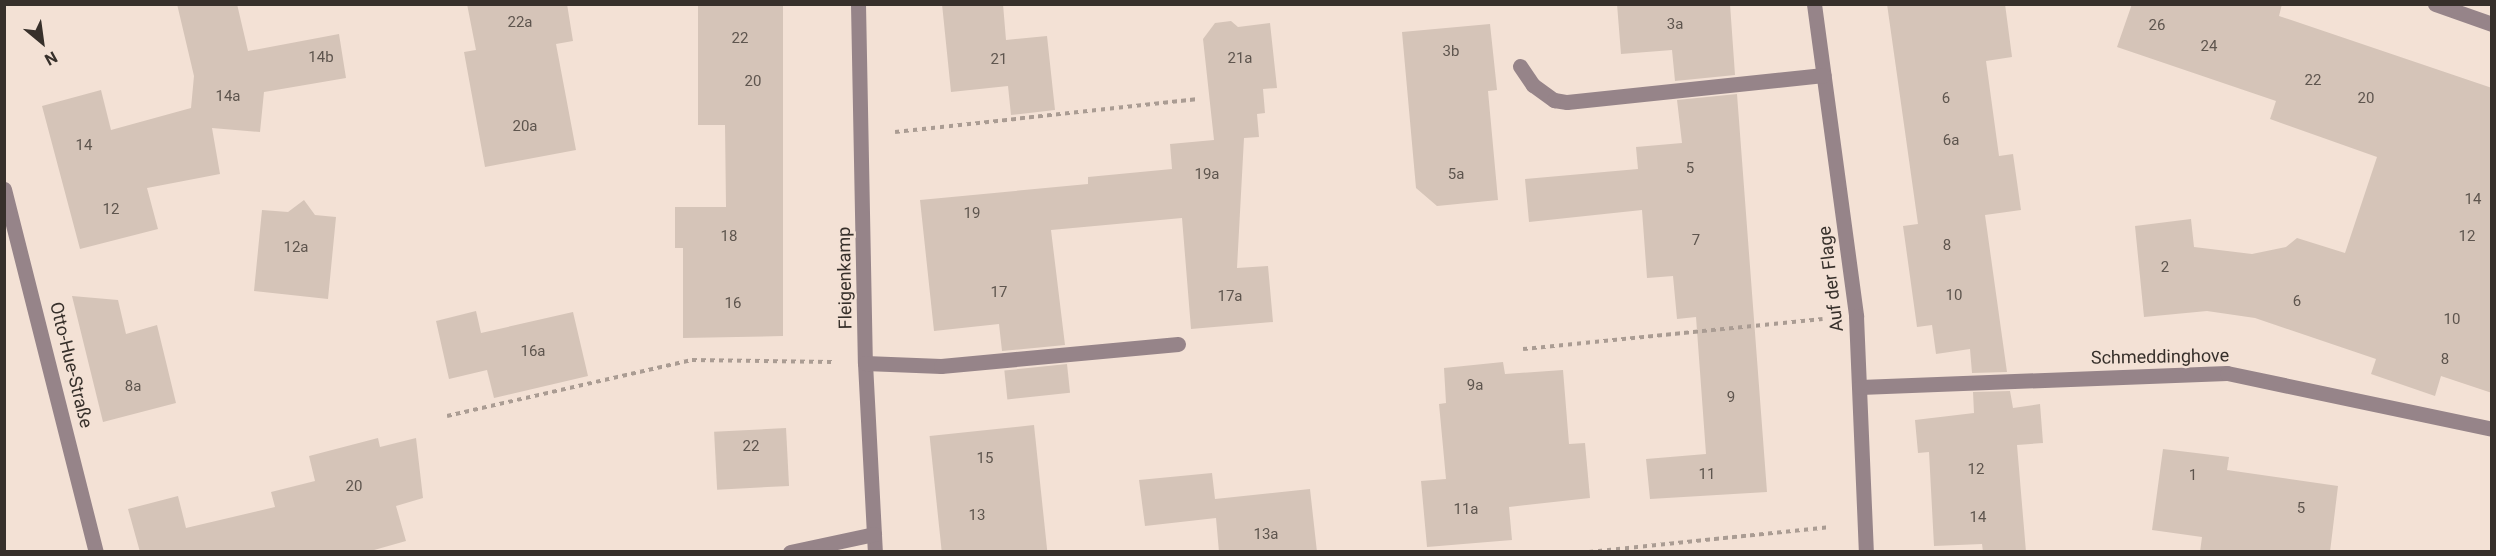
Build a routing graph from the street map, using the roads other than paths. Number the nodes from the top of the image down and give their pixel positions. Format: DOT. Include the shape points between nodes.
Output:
graph roads {
  1 [pos="858,4"];
  2 [pos="1814,4"];
  3 [pos="2435,4"];
  4 [pos="2492,24"];
  5 [pos="1520,66"];
  6 [pos="1824,75"];
  7 [pos="4,189"];
  8 [pos="1178,344"];
  9 [pos="865,363"];
  10 [pos="1860,387"];
  11 [pos="2492,429"];
  12 [pos="874,534"];
  13 [pos="96,552"];
  14 [pos="790,552"];
  15 [pos="876,552"];
  16 [pos="1866,552"];
  1 -- 9 [label="street, Fleigenkamp"];
  2 -- 6 [label="street, Auf der Flage"];
  3 -- 4 [label="street"];
  5 -- 6 [label="street" via="1540,90 1554,100 1567,102"];
  6 -- 10 [label="street, Auf der Flage" via="1857,316"];
  7 -- 13 [label="street, Otto-Hue-Straße"];
  8 -- 9 [label="street" via="941,366"];
  9 -- 12 [label="street, Fleigenkamp"];
  10 -- 11 [label="street, Schmeddinghove" via="2227,373"];
  10 -- 16 [label="street, Auf der Flage"];
  12 -- 14 [label="street"];
  12 -- 15 [label="street, Fleigenkamp"];
}
